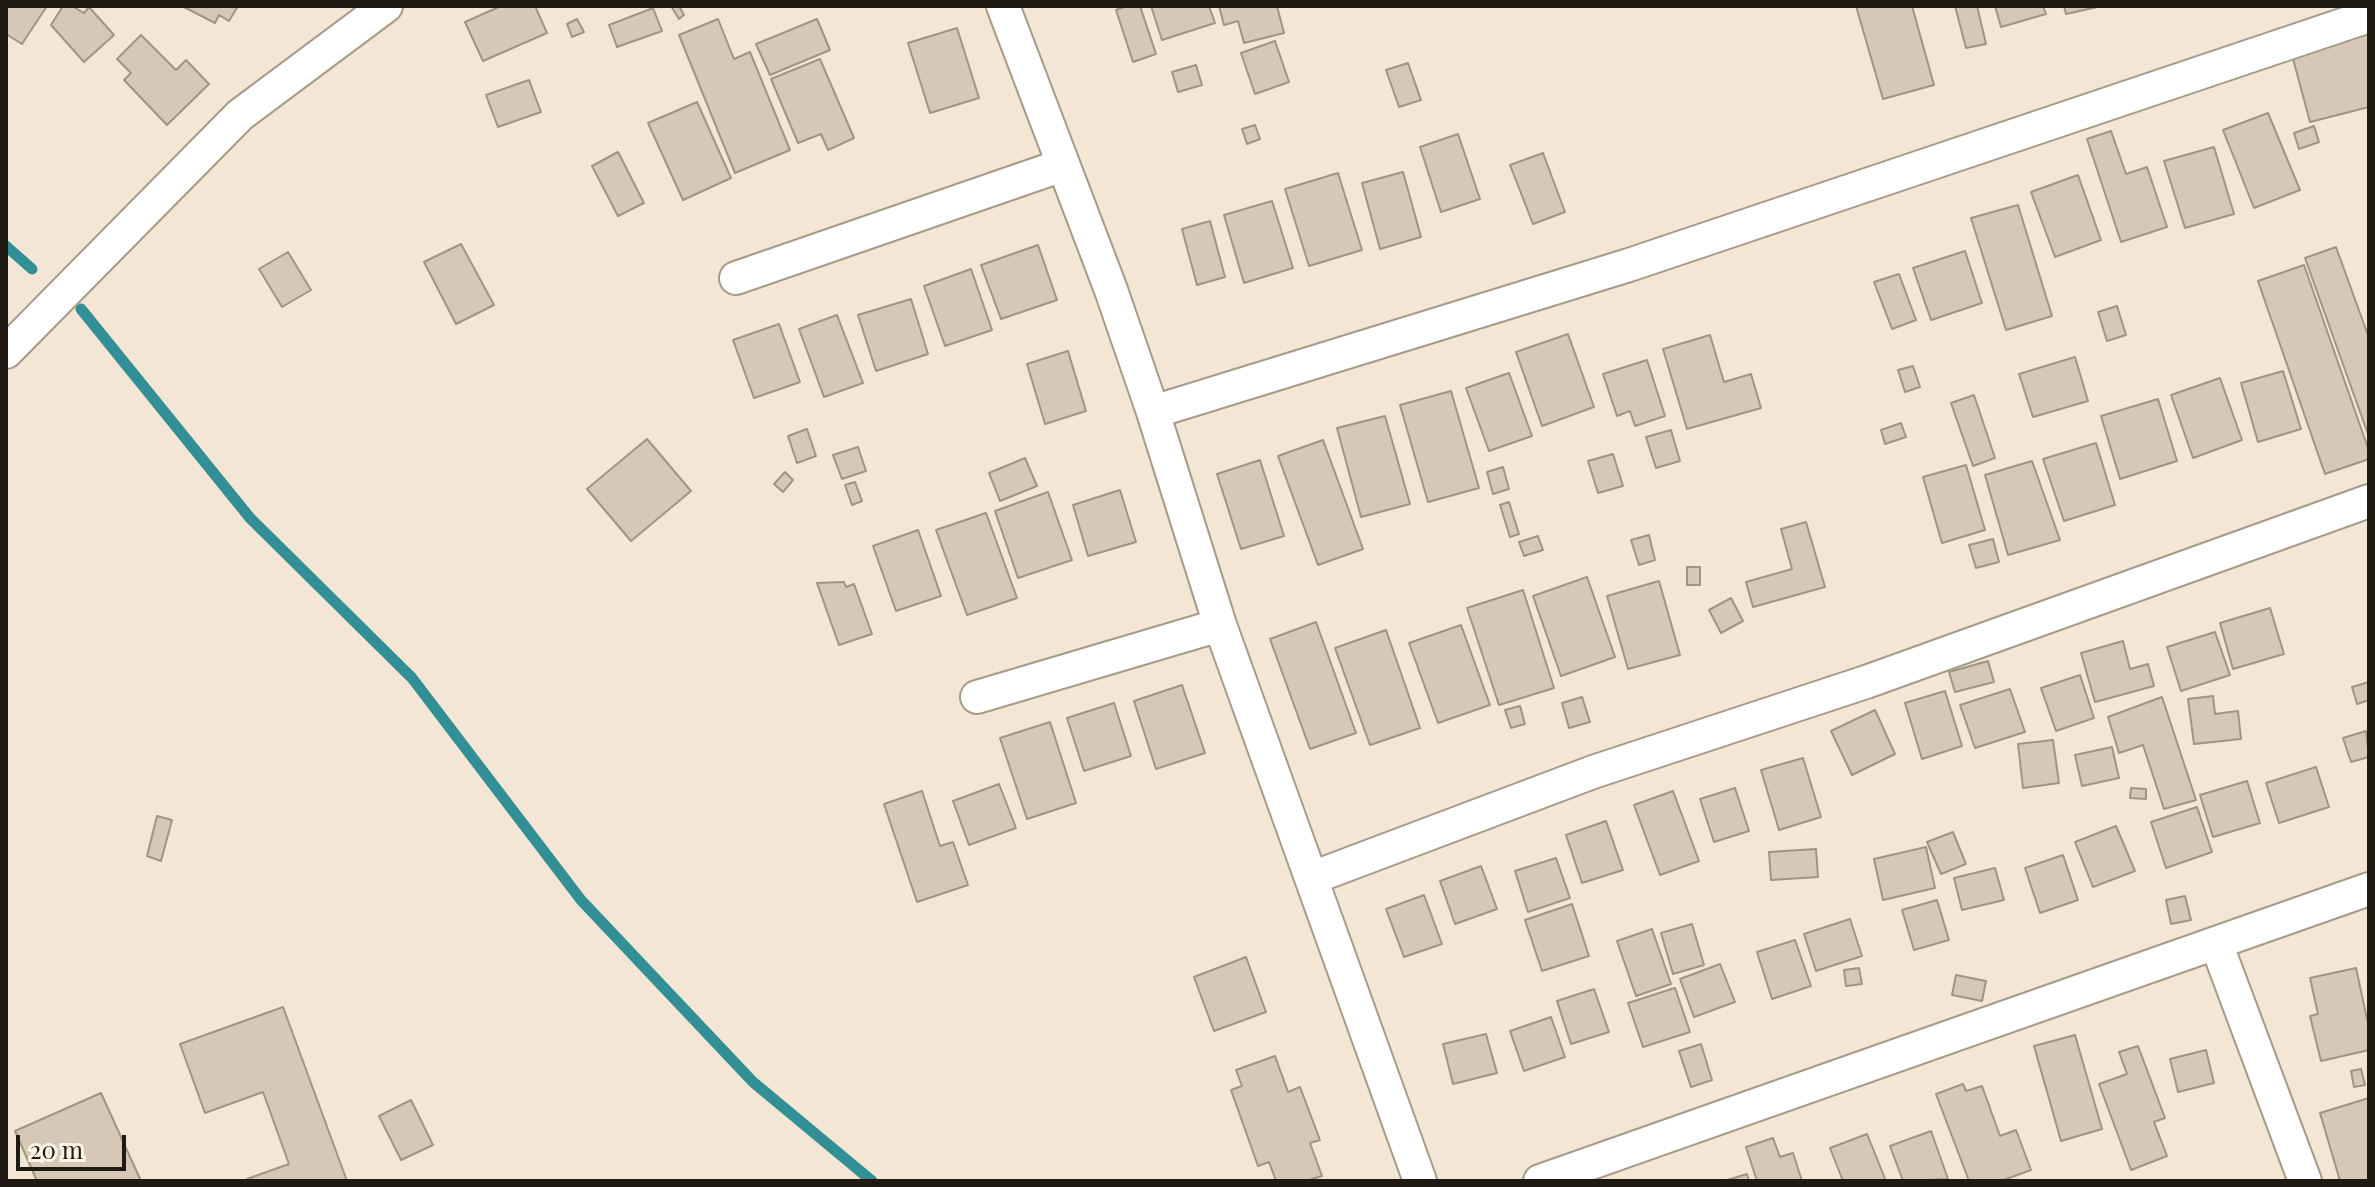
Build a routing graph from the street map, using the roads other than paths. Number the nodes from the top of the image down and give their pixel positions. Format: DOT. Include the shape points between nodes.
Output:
graph roads {
  1 [pos="386,6"];
  2 [pos="1003,6"];
  3 [pos="2369,16"];
  4 [pos="1063,165"];
  5 [pos="736,278"];
  6 [pos="6,352"];
  7 [pos="1153,412"];
  8 [pos="2369,501"];
  9 [pos="1220,625"];
  10 [pos="977,697"];
  11 [pos="1312,878"];
  12 [pos="2369,889"];
  13 [pos="2216,943"];
  14 [pos="1420,1181"];
  15 [pos="1540,1181"];
  16 [pos="2305,1181"];
  1 -- 6 [label="street" via="240,115"];
  2 -- 4 [label="street"];
  3 -- 7 [label="street" via="1629,265"];
  4 -- 5 [label="street"];
  4 -- 7 [label="street"];
  7 -- 9 [label="street"];
  8 -- 11 [label="street" via="1866,682 1593,772"];
  9 -- 10 [label="street"];
  9 -- 11 [label="street"];
  11 -- 14 [label="street"];
  12 -- 13 [label="street"];
  13 -- 15 [label="street"];
  13 -- 16 [label="street"];
}
